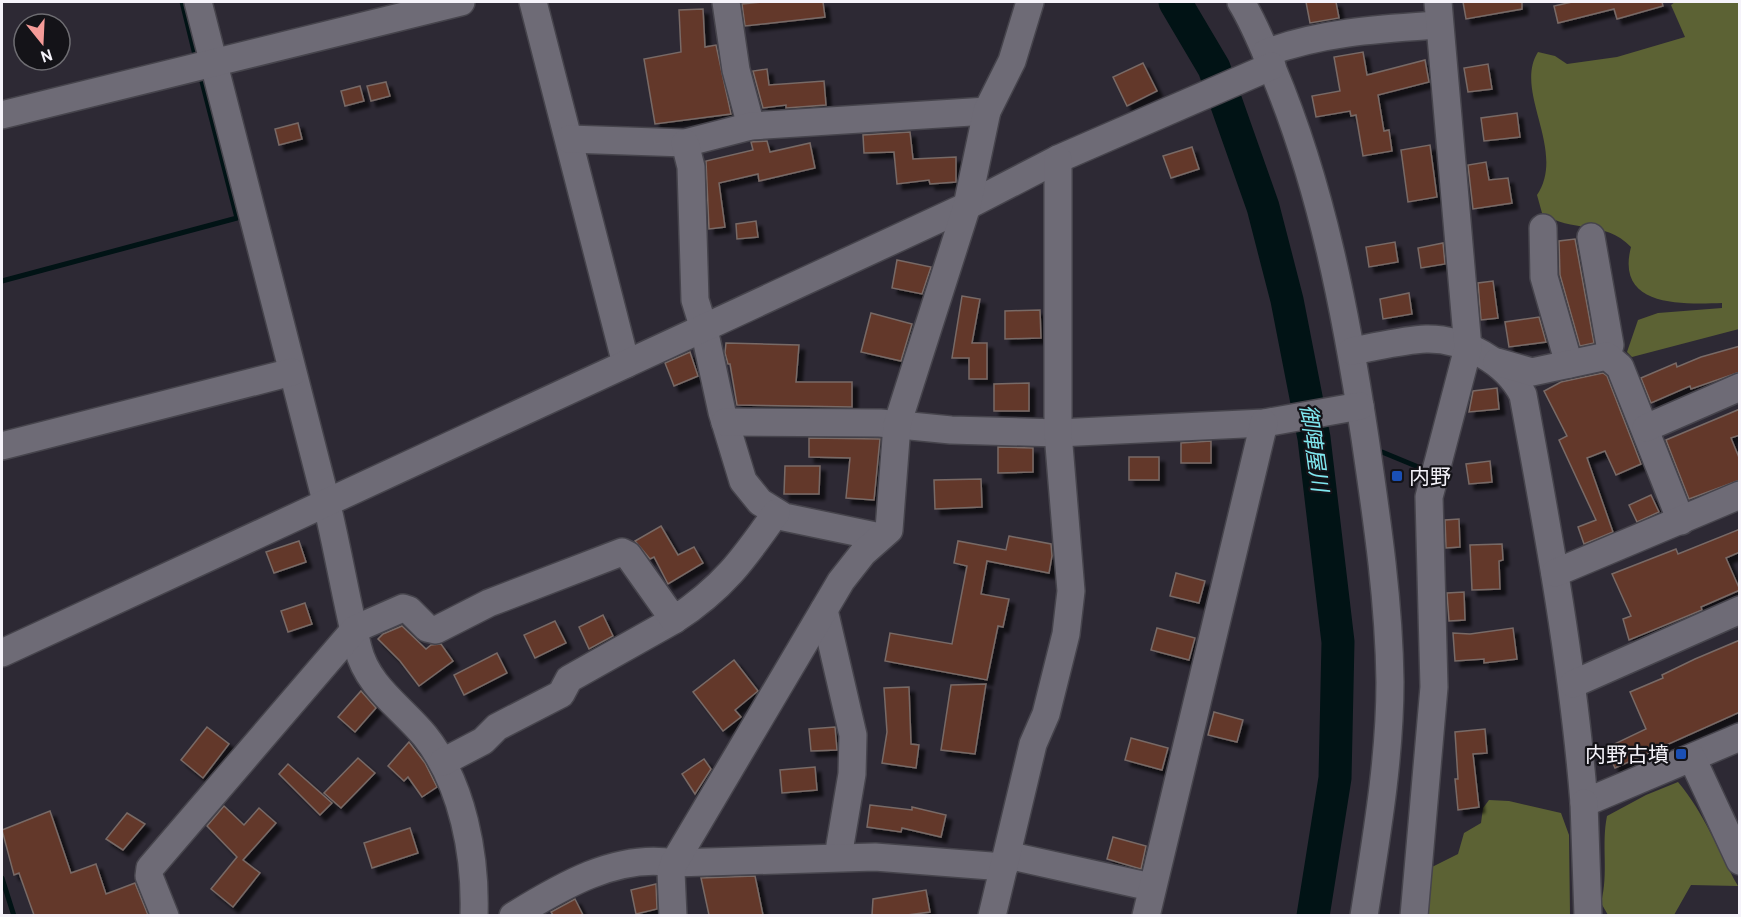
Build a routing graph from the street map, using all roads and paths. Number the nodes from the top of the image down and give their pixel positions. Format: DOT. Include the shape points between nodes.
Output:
graph roads {
  1 [pos="198,2"];
  2 [pos="461,2"];
  3 [pos="533,2"];
  4 [pos="726,2"];
  5 [pos="1030,2"];
  6 [pos="1241,2"];
  7 [pos="1438,13"];
  8 [pos="204,64"];
  9 [pos="1264,65"];
  10 [pos="987,111"];
  11 [pos="2,115"];
  12 [pos="751,126"];
  13 [pos="569,139"];
  14 [pos="685,143"];
  15 [pos="1058,159"];
  16 [pos="967,206"];
  17 [pos="1543,228"];
  18 [pos="1591,237"];
  19 [pos="704,328"];
  20 [pos="1468,348"];
  21 [pos="1352,351"];
  22 [pos="1607,356"];
  23 [pos="1493,361"];
  24 [pos="626,364"];
  25 [pos="1569,364"];
  26 [pos="292,372"];
  27 [pos="1740,387"];
  28 [pos="1352,408"];
  29 [pos="725,422"];
  30 [pos="1272,422"];
  31 [pos="897,425"];
  32 [pos="1646,428"];
  33 [pos="1058,433"];
  34 [pos="2,446"];
  35 [pos="1740,495"];
  36 [pos="326,503"];
  37 [pos="776,513"];
  38 [pos="1681,521"];
  39 [pos="880,537"];
  40 [pos="1555,573"];
  41 [pos="824,610"];
  42 [pos="1740,610"];
  43 [pos="674,620"];
  44 [pos="355,629"];
  45 [pos="2,653"];
  46 [pos="1573,684"];
  47 [pos="1740,737"];
  48 [pos="1692,758"];
  49 [pos="443,762"];
  50 [pos="1584,803"];
  51 [pos="1738,850"];
  52 [pos="838,857"];
  53 [pos="1005,861"];
  54 [pos="675,863"];
  55 [pos="1151,887"];
  56 [pos="1589,914"];
  57 [pos="165,915"];
  58 [pos="474,915"];
  59 [pos="513,915"];
  60 [pos="673,915"];
  61 [pos="992,915"];
  62 [pos="1146,915"];
  63 [pos="1364,915"];
  64 [pos="1414,915"];
  1 -- 8 [label="street"];
  2 -- 8 [label="street"];
  3 -- 13 [label="street"];
  4 -- 12 [label="street" via="736,70"];
  5 -- 10 [label="street" via="1012,61"];
  6 -- 9 [label="street"];
  7 -- 9 [label="street" via="1300,41"];
  7 -- 20 [label="street"];
  8 -- 11 [label="street"];
  8 -- 26 [label="street"];
  9 -- 15 [label="street" via="1193,101"];
  9 -- 21 [label="street" via="1287,104 1320,203"];
  10 -- 12 [label="street"];
  10 -- 16 [label="street"];
  12 -- 14 [label="street"];
  13 -- 14 [label="street"];
  13 -- 24 [label="street"];
  14 -- 19 [label="street" via="691,167 695,300"];
  15 -- 16 [label="street"];
  15 -- 33 [label="street"];
  16 -- 19 [label="street"];
  16 -- 31 [label="street"];
  17 -- 25 [label="street" via="1544,277"];
  18 -- 22 [label="street" via="1610,345"];
  19 -- 24 [label="street"];
  19 -- 29 [label="street"];
  20 -- 21 [label="street" via="1427,339"];
  20 -- 23 [label="street"];
  20 -- 64 [label="street" via="1429,497 1434,687"];
  21 -- 28 [label="street"];
  22 -- 25 [label="street"];
  22 -- 32 [label="street" via="1620,367"];
  23 -- 25 [label="street" via="1525,372"];
  23 -- 40 [label="street" via="1513,379 1523,395"];
  24 -- 36 [label="street"];
  26 -- 34 [label="street"];
  26 -- 36 [label="street"];
  27 -- 32 [label="street"];
  28 -- 30 [label="street"];
  28 -- 63 [label="street" via="1385,578 1390,683"];
  29 -- 31 [label="street"];
  29 -- 37 [label="street" via="743,481 751,494"];
  30 -- 33 [label="street"];
  30 -- 55 [label="street"];
  31 -- 33 [label="street"];
  31 -- 39 [label="street" via="889,530"];
  32 -- 38 [label="street"];
  33 -- 53 [label="street" via="1071,591 1066,634 1046,714 1033,744"];
  35 -- 38 [label="street"];
  36 -- 44 [label="street"];
  36 -- 45 [label="street"];
  37 -- 39 [label="street"];
  37 -- 43 [label="street" via="733,572 709,596"];
  38 -- 40 [label="street"];
  39 -- 41 [label="street" via="858,559"];
  40 -- 46 [label="street"];
  41 -- 52 [label="street" via="854,735 852,774"];
  41 -- 54 [label="street"];
  42 -- 46 [label="street"];
  43 -- 44 [label="street" via="622,552 499,598 436,630 427,628 403,608"];
  43 -- 49 [label="street" via="569,680 561,694 497,727 483,741"];
  44 -- 49 [label="street" via="370,677 424,735"];
  44 -- 57 [label="street" via="150,868 149,876"];
  46 -- 50 [label="street"];
  47 -- 48 [label="street"];
  48 -- 50 [label="street"];
  48 -- 51 [label="street"];
  49 -- 58 [label="street" via="469,845"];
  50 -- 56 [label="street"];
  52 -- 53 [label="street"];
  52 -- 54 [label="street"];
  53 -- 55 [label="street"];
  53 -- 61 [label="street"];
  54 -- 59 [label="street" via="662,861 609,869 553,892"];
  54 -- 60 [label="street" via="671,872"];
  55 -- 62 [label="street"];
}
